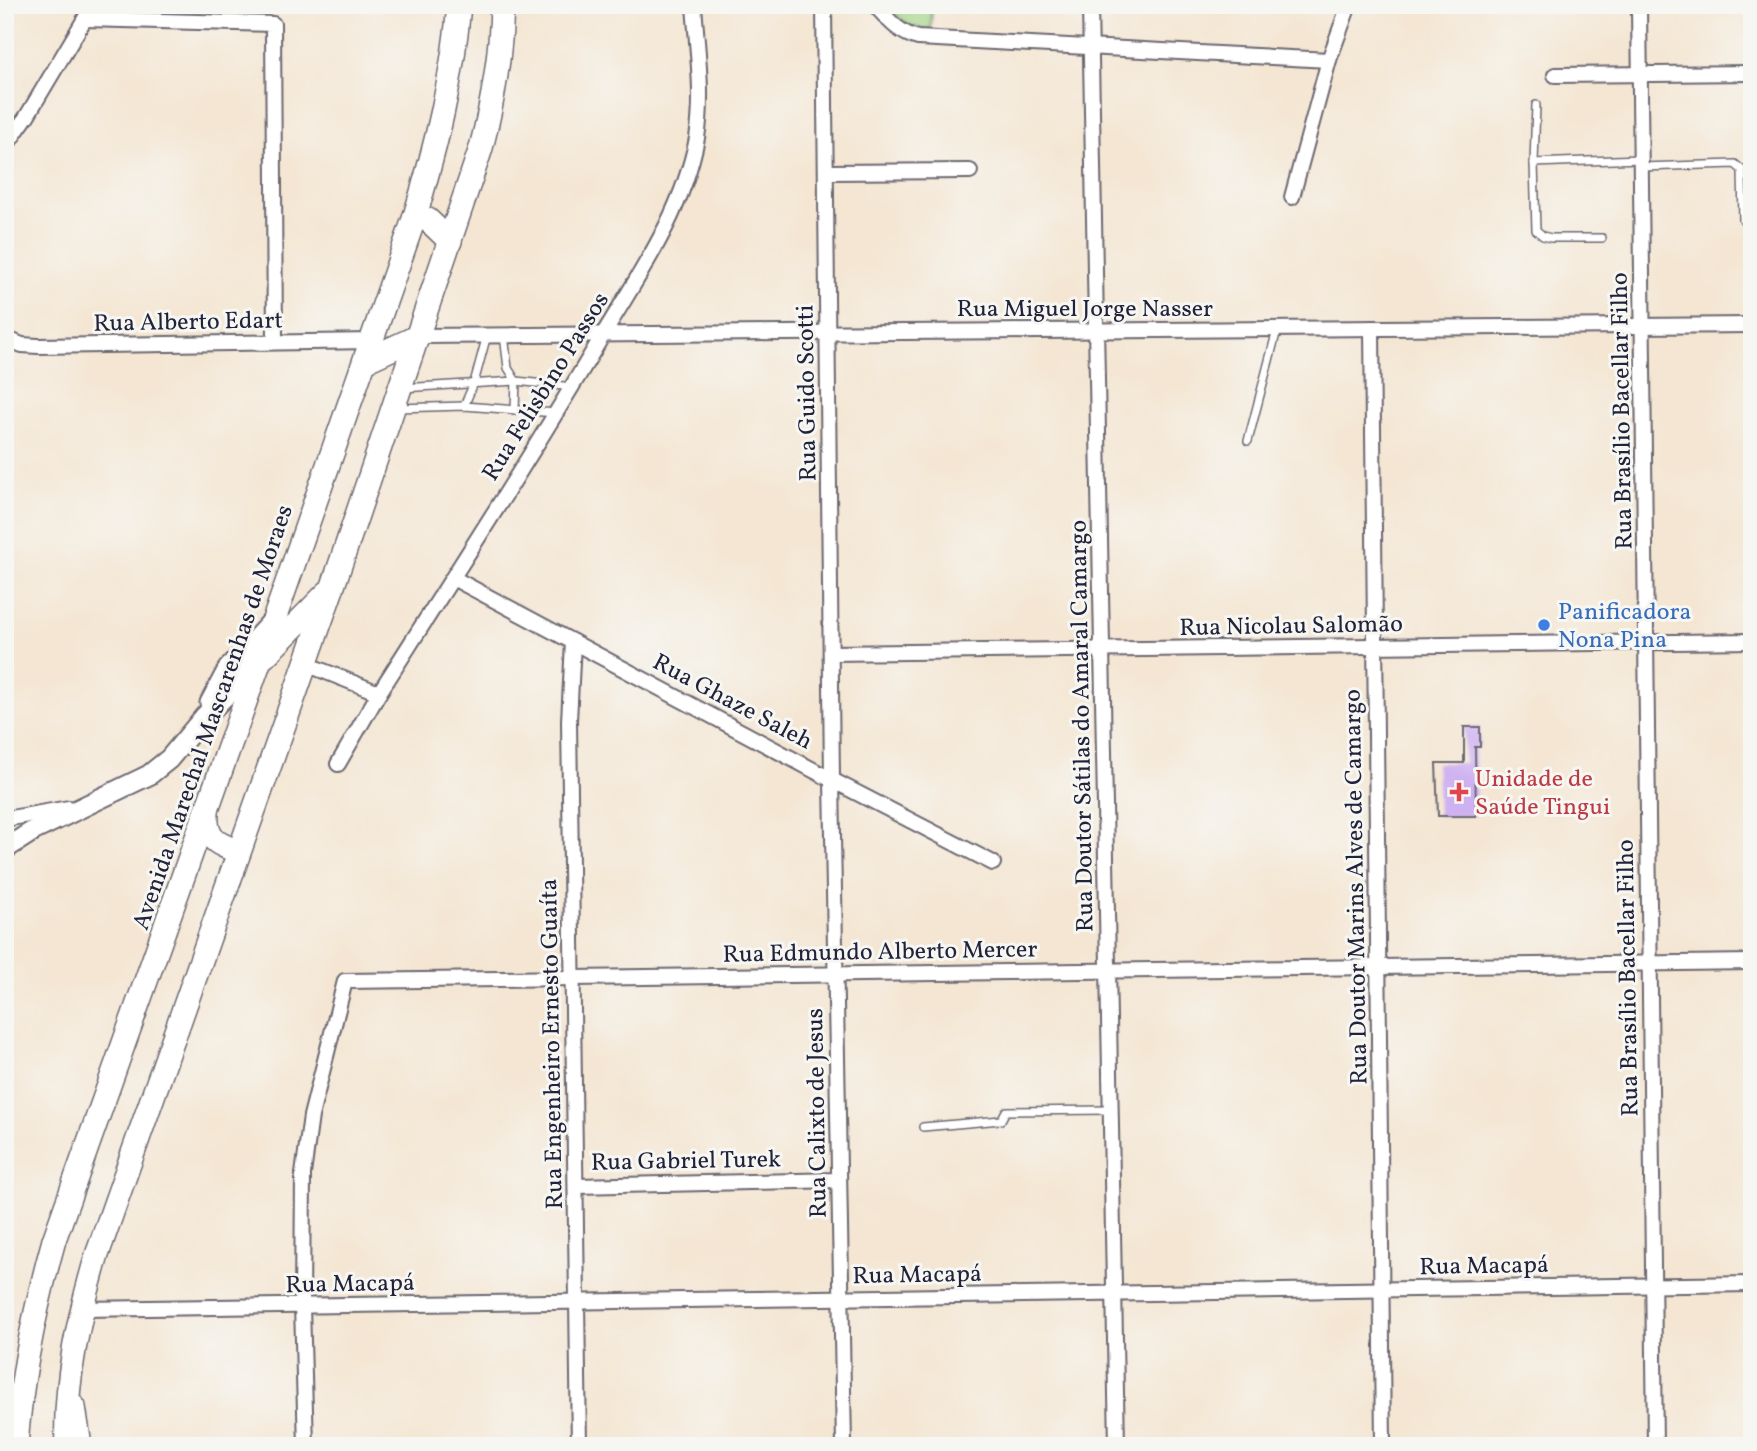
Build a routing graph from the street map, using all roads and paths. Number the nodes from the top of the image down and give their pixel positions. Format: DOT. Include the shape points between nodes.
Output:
graph roads {
  1 [pos="93,5"];
  2 [pos="459,5"];
  3 [pos="502,5"];
  4 [pos="694,5"];
  5 [pos="824,5"];
  6 [pos="875,5"];
  7 [pos="1090,5"];
  8 [pos="1349,5"];
  9 [pos="1639,5"];
  10 [pos="85,19"];
  11 [pos="1091,48"];
  12 [pos="1329,60"];
  13 [pos="1752,73"];
  14 [pos="1640,74"];
  15 [pos="1555,75"];
  16 [pos="1536,105"];
  17 [pos="5,147"];
  18 [pos="1534,163"];
  19 [pos="1641,163"];
  20 [pos="826,172"];
  21 [pos="970,172"];
  22 [pos="1293,197"];
  23 [pos="415,216"];
  24 [pos="1752,225"];
  25 [pos="1602,238"];
  26 [pos="450,241"];
  27 [pos="1752,325"];
  28 [pos="1643,326"];
  29 [pos="1372,328"];
  30 [pos="1277,329"];
  31 [pos="1096,330"];
  32 [pos="828,333"];
  33 [pos="604,334"];
  34 [pos="487,335"];
  35 [pos="504,335"];
  36 [pos="419,336"];
  37 [pos="6,338"];
  38 [pos="275,342"];
  39 [pos="368,351"];
  40 [pos="516,381"];
  41 [pos="474,383"];
  42 [pos="573,387"];
  43 [pos="398,398"];
  44 [pos="464,406"];
  45 [pos="516,410"];
  46 [pos="556,413"];
  47 [pos="1248,441"];
  48 [pos="453,578"];
  49 [pos="333,586"];
  50 [pos="276,617"];
  51 [pos="1752,641"];
  52 [pos="573,642"];
  53 [pos="1646,643"];
  54 [pos="1375,646"];
  55 [pos="1102,650"];
  56 [pos="831,653"];
  57 [pos="260,660"];
  58 [pos="306,664"];
  59 [pos="379,693"];
  60 [pos="204,717"];
  61 [pos="338,764"];
  62 [pos="832,780"];
  63 [pos="85,806"];
  64 [pos="207,811"];
  65 [pos="5,819"];
  66 [pos="5,849"];
  67 [pos="239,852"];
  68 [pos="993,863"];
  69 [pos="1752,962"];
  70 [pos="1650,963"];
  71 [pos="1378,967"];
  72 [pos="1108,971"];
  73 [pos="836,975"];
  74 [pos="573,978"];
  75 [pos="1111,1110"];
  76 [pos="923,1126"];
  77 [pos="839,1180"];
  78 [pos="576,1185"];
  79 [pos="1752,1284"];
  80 [pos="1653,1285"];
  81 [pos="1381,1290"];
  82 [pos="1114,1294"];
  83 [pos="842,1298"];
  84 [pos="578,1302"];
  85 [pos="302,1306"];
  86 [pos="83,1309"];
  87 [pos="70,1379"];
  88 [pos="16,1446"];
  89 [pos="67,1446"];
  90 [pos="80,1446"];
  91 [pos="306,1446"];
  92 [pos="579,1446"];
  93 [pos="844,1446"];
  94 [pos="1117,1446"];
  95 [pos="1383,1446"];
  96 [pos="1655,1446"];
  1 -- 10 [label="street"];
  2 -- 23 [label="main road, Avenida Marechal Mascarenhas de Moraes" via="449,91"];
  3 -- 26 [label="main road" via="489,115"];
  4 -- 33 [label="street, Rua Felisbino Passos" via="700,108 690,166 670,222"];
  5 -- 20 [label="street, Rua Guido Scotti"];
  6 -- 11 [label="street" via="898,30 918,38"];
  7 -- 11 [label="street, Rua Doutor Sátilas do Amaral Camargo"];
  8 -- 12 [label="street"];
  9 -- 14 [label="street, Rua Brasílio Bacellar Filho"];
  10 -- 17 [label="street"];
  10 -- 38 [label="street" via="273,24"];
  11 -- 12 [label="street"];
  11 -- 31 [label="street, Rua Doutor Sátilas do Amaral Camargo"];
  12 -- 22 [label="street"];
  13 -- 14 [label="street"];
  14 -- 15 [label="street"];
  14 -- 19 [label="street, Rua Brasílio Bacellar Filho"];
  16 -- 18 [label="lane"];
  18 -- 19 [label="lane"];
  18 -- 25 [label="lane" via="1536,230 1551,238"];
  19 -- 24 [label="lane" via="1740,166 1743,220"];
  19 -- 28 [label="street, Rua Brasílio Bacellar Filho"];
  20 -- 21 [label="street"];
  20 -- 32 [label="street, Rua Guido Scotti"];
  23 -- 26 [label="main road" via="428,220"];
  23 -- 39 [label="main road, Avenida Marechal Mascarenhas de Moraes"];
  26 -- 36 [label="main road"];
  27 -- 28 [label="street, Rua Miguel Jorge Nasser"];
  28 -- 29 [label="street, Rua Miguel Jorge Nasser"];
  28 -- 53 [label="street, Rua Brasílio Bacellar Filho"];
  29 -- 30 [label="street, Rua Miguel Jorge Nasser"];
  29 -- 54 [label="street, Rua Doutor Marins Alves de Camargo"];
  30 -- 31 [label="street, Rua Miguel Jorge Nasser"];
  30 -- 47 [label="lane"];
  31 -- 32 [label="street, Rua Miguel Jorge Nasser"];
  31 -- 55 [label="street, Rua Doutor Sátilas do Amaral Camargo"];
  32 -- 33 [label="street, Rua Miguel Jorge Nasser"];
  32 -- 56 [label="street, Rua Guido Scotti"];
  33 -- 35 [label="street, Rua Miguel Jorge Nasser"];
  33 -- 42 [label="street, Rua Felisbino Passos"];
  34 -- 35 [label="street, Rua Miguel Jorge Nasser"];
  34 -- 36 [label="street, Rua Miguel Jorge Nasser"];
  34 -- 41 [label="lane"];
  35 -- 40 [label="lane" via="508,368"];
  36 -- 39 [label="main road"];
  36 -- 43 [label="main road"];
  37 -- 38 [label="street, Rua Alberto Edart" via="38,346"];
  38 -- 39 [label="street, Rua Alberto Edart"];
  39 -- 50 [label="main road, Avenida Marechal Mascarenhas de Moraes"];
  40 -- 41 [label="lane"];
  40 -- 42 [label="lane"];
  40 -- 45 [label="lane"];
  41 -- 43 [label="lane"];
  41 -- 44 [label="lane"];
  42 -- 46 [label="street, Rua Felisbino Passos"];
  43 -- 44 [label="lane"];
  43 -- 49 [label="main road"];
  44 -- 45 [label="lane"];
  45 -- 46 [label="lane"];
  46 -- 48 [label="street, Rua Felisbino Passos"];
  48 -- 52 [label="street, Rua Ghaze Saleh"];
  48 -- 59 [label="street, Rua Felisbino Passos"];
  49 -- 57 [label="main road"];
  49 -- 58 [label="main road"];
  50 -- 57 [label="main road, Avenida Marechal Mascarenhas de Moraes"];
  50 -- 60 [label="main road" via="228,669"];
  51 -- 53 [label="street, Rua Nicolau Salomão"];
  52 -- 62 [label="street, Rua Ghaze Saleh"];
  52 -- 74 [label="street, Rua Engenheiro Ernesto Guaíta" via="569,721"];
  53 -- 54 [label="street, Rua Nicolau Salomão"];
  53 -- 70 [label="street, Rua Brasílio Bacellar Filho"];
  54 -- 55 [label="street, Rua Nicolau Salomão"];
  54 -- 71 [label="street, Rua Doutor Marins Alves de Camargo"];
  55 -- 56 [label="street, Rua Nicolau Salomão"];
  55 -- 72 [label="street, Rua Doutor Sátilas do Amaral Camargo"];
  56 -- 62 [label="street, Rua Guido Scotti"];
  57 -- 60 [label="main road"];
  57 -- 64 [label="main road, Avenida Marechal Mascarenhas de Moraes"];
  58 -- 59 [label="street"];
  58 -- 67 [label="main road"];
  59 -- 61 [label="street, Rua Felisbino Passos"];
  60 -- 63 [label="main road" via="169,759 149,775"];
  62 -- 68 [label="street, Rua Ghaze Saleh"];
  62 -- 73 [label="street, Rua Calixto de Jesus"];
  63 -- 65 [label="street"];
  63 -- 66 [label="main road"];
  64 -- 67 [label="main road" via="209,834"];
  64 -- 88 [label="main road, Avenida Marechal Mascarenhas de Moraes" via="54,1240 23,1373"];
  67 -- 86 [label="main road" via="97,1255"];
  69 -- 70 [label="street, Rua Edmundo Alberto Mercer"];
  70 -- 71 [label="street, Rua Edmundo Alberto Mercer"];
  70 -- 80 [label="street, Rua Brasílio Bacellar Filho"];
  71 -- 72 [label="street, Rua Edmundo Alberto Mercer"];
  71 -- 81 [label="street, Rua Doutor Marins Alves de Camargo"];
  72 -- 73 [label="street, Rua Edmundo Alberto Mercer"];
  72 -- 75 [label="street, Rua Doutor Sátilas do Amaral Camargo"];
  73 -- 74 [label="street, Rua Edmundo Alberto Mercer"];
  73 -- 77 [label="street, Rua Calixto de Jesus"];
  74 -- 78 [label="street, Rua Engenheiro Ernesto Guaíta"];
  74 -- 85 [label="street, Rua Edmundo Alberto Mercer" via="345,981 306,1144"];
  75 -- 76 [label="lane" via="1006,1111 1001,1120"];
  75 -- 82 [label="street, Rua Doutor Sátilas do Amaral Camargo"];
  77 -- 78 [label="street, Rua Gabriel Turek"];
  77 -- 83 [label="street, Rua Calixto de Jesus"];
  78 -- 84 [label="street, Rua Engenheiro Ernesto Guaíta"];
  79 -- 80 [label="street, Rua Macapá"];
  80 -- 81 [label="street, Rua Macapá"];
  80 -- 96 [label="street, Rua Brasílio Bacellar Filho"];
  81 -- 82 [label="street, Rua Macapá"];
  81 -- 95 [label="street, Rua Doutor Marins Alves de Camargo"];
  82 -- 83 [label="street, Rua Macapá"];
  82 -- 94 [label="street, Rua Doutor Sátilas do Amaral Camargo"];
  83 -- 84 [label="street, Rua Macapá"];
  83 -- 93 [label="street, Rua Calixto de Jesus"];
  84 -- 85 [label="street, Rua Macapá"];
  84 -- 92 [label="street, Rua Engenheiro Ernesto Guaíta"];
  85 -- 86 [label="street, Rua Macapá"];
  85 -- 91 [label="street"];
  86 -- 87 [label="main road"];
  87 -- 89 [label="main road"];
  87 -- 90 [label="main road"];
}
